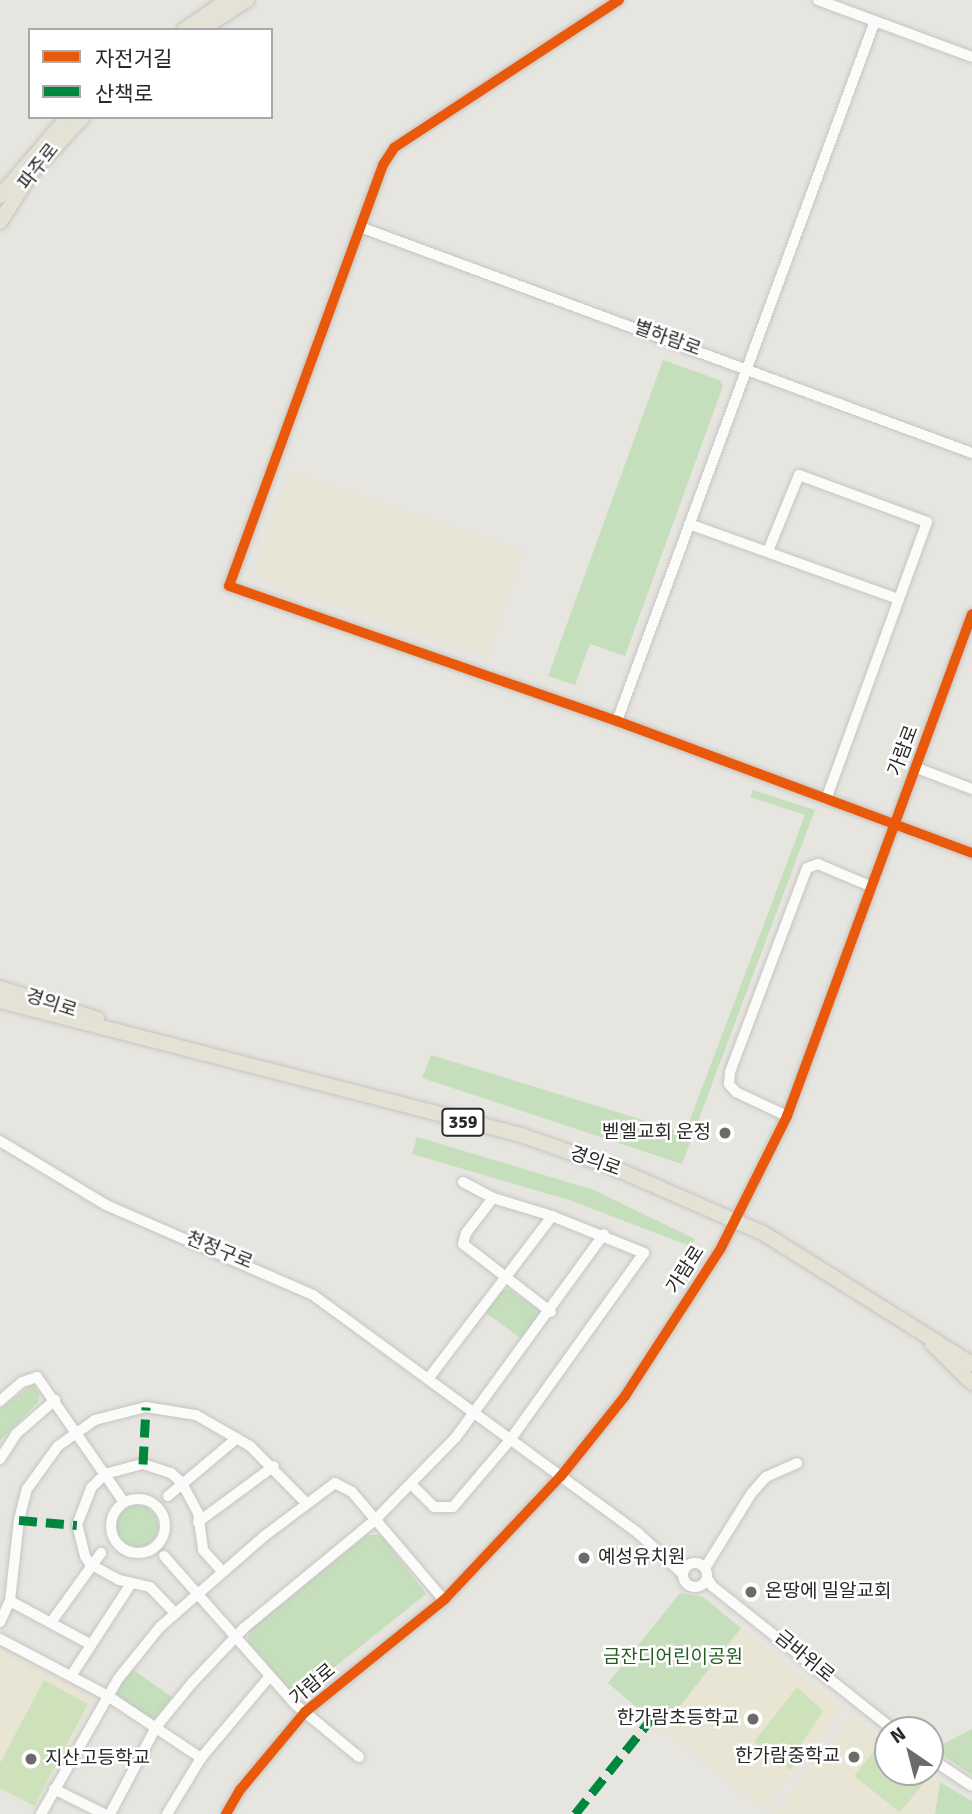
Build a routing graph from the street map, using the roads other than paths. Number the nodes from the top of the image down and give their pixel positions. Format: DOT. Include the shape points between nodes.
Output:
graph roads {
  1 [pos="228,0"];
  2 [pos="247,0"];
  3 [pos="818,0"];
  4 [pos="613,2"];
  5 [pos="874,21"];
  6 [pos="191,28"];
  7 [pos="192,28"];
  8 [pos="972,57"];
  9 [pos="66,119"];
  10 [pos="81,119"];
  11 [pos="0,196"];
  12 [pos="0,222"];
  13 [pos="360,227"];
  14 [pos="746,367"];
  15 [pos="972,453"];
  16 [pos="688,524"];
  17 [pos="768,551"];
  18 [pos="899,599"];
  19 [pos="972,614"];
  20 [pos="967,647"];
  21 [pos="617,721"];
  22 [pos="917,768"];
  23 [pos="972,789"];
  24 [pos="826,799"];
  25 [pos="893,824"];
  26 [pos="972,853"];
  27 [pos="870,886"];
  28 [pos="0,981"];
  29 [pos="0,988"];
  30 [pos="0,1000"];
  31 [pos="0,1009"];
  32 [pos="109,1027"];
  33 [pos="787,1116"];
  34 [pos="0,1141"];
  35 [pos="463,1182"];
  36 [pos="493,1198"];
  37 [pos="552,1216"];
  38 [pos="737,1220"];
  39 [pos="604,1234"];
  40 [pos="505,1277"];
  41 [pos="551,1311"];
  42 [pos="926,1338"];
  43 [pos="972,1353"];
  44 [pos="972,1364"];
  45 [pos="428,1379"];
  46 [pos="972,1383"];
  47 [pos="55,1400"];
  48 [pos="0,1401"];
  49 [pos="476,1412"];
  50 [pos="76,1431"];
  51 [pos="237,1438"];
  52 [pos="510,1440"];
  53 [pos="0,1459"];
  54 [pos="797,1463"];
  55 [pos="274,1466"];
  56 [pos="105,1474"];
  57 [pos="561,1476"];
  58 [pos="182,1483"];
  59 [pos="411,1484"];
  60 [pos="169,1496"];
  61 [pos="124,1502"];
  62 [pos="150,1502"];
  63 [pos="306,1503"];
  64 [pos="161,1512"];
  65 [pos="375,1520"];
  66 [pos="198,1522"];
  67 [pos="112,1535"];
  68 [pos="162,1538"];
  69 [pos="122,1548"];
  70 [pos="148,1550"];
  71 [pos="101,1553"];
  72 [pos="164,1556"];
  73 [pos="90,1564"];
  74 [pos="222,1571"];
  75 [pos="697,1571"];
  76 [pos="131,1585"];
  77 [pos="198,1592"];
  78 [pos="444,1600"];
  79 [pos="10,1601"];
  80 [pos="174,1612"];
  81 [pos="52,1621"];
  82 [pos="0,1622"];
  83 [pos="236,1636"];
  84 [pos="0,1639"];
  85 [pos="90,1644"];
  86 [pos="71,1676"];
  87 [pos="270,1676"];
  88 [pos="108,1696"];
  89 [pos="305,1712"];
  90 [pos="877,1716"];
  91 [pos="156,1727"];
  92 [pos="359,1757"];
  93 [pos="201,1758"];
  94 [pos="944,1767"];
  95 [pos="972,1786"];
  96 [pos="54,1788"];
  97 [pos="41,1814"];
  98 [pos="104,1814"];
  99 [pos="110,1814"];
  100 [pos="167,1814"];
  101 [pos="226,1814"];
  1 -- 6 [label="main road"];
  2 -- 7 [label="main road"];
  3 -- 5 [label="street"];
  4 -- 13 [label="street" via="394,148"];
  5 -- 8 [label="street"];
  5 -- 14 [label="street"];
  9 -- 11 [label="main road, 파주로"];
  10 -- 12 [label="main road, 파주로" via="33,172"];
  13 -- 14 [label="street, 별하람로"];
  13 -- 21 [label="street" via="229,586"];
  14 -- 15 [label="street, 별하람로"];
  14 -- 16 [label="street"];
  16 -- 17 [label="street"];
  16 -- 21 [label="street"];
  17 -- 18 [label="street"];
  17 -- 18 [label="street" via="799,475 927,522"];
  18 -- 24 [label="street"];
  19 -- 20 [label="street, 가람로"];
  20 -- 22 [label="street, 가람로"];
  21 -- 24 [label="street"];
  22 -- 23 [label="street"];
  22 -- 25 [label="street, 가람로"];
  24 -- 25 [label="street"];
  25 -- 26 [label="street"];
  25 -- 27 [label="street, 가람로"];
  27 -- 33 [label="street, 가람로"];
  27 -- 33 [label="street" via="818,864 807,868 730,1072 729,1084 736,1092"];
  28 -- 32 [label="main road"];
  29 -- 32 [label="main road, 경의로 / 359"];
  30 -- 32 [label="main road, 경의로 / 359"];
  31 -- 32 [label="main road" via="29,1020"];
  32 -- 38 [label="main road, 경의로 / 359" via="521,1135"];
  33 -- 38 [label="street, 가람로"];
  34 -- 45 [label="street, 천정구로" via="106,1205 288,1281"];
  35 -- 36 [label="street"];
  36 -- 37 [label="street"];
  36 -- 40 [label="street" via="462,1239"];
  37 -- 39 [label="street"];
  37 -- 40 [label="street"];
  38 -- 42 [label="main road, 경의로 / 359" via="823,1269"];
  38 -- 57 [label="street, 가람로" via="625,1396"];
  39 -- 41 [label="street"];
  39 -- 52 [label="street" via="641,1249 643,1258"];
  40 -- 41 [label="street"];
  40 -- 45 [label="street"];
  41 -- 49 [label="street"];
  42 -- 43 [label="main road"];
  42 -- 44 [label="main road, 경의로 / 359"];
  42 -- 46 [label="main road"];
  45 -- 49 [label="street, 천정구로"];
  47 -- 48 [label="street" via="33,1377"];
  47 -- 50 [label="street"];
  47 -- 53 [label="street" via="16,1434"];
  49 -- 52 [label="street, 천정구로"];
  49 -- 59 [label="street"];
  50 -- 51 [label="street" via="120,1411 170,1408 196,1415"];
  50 -- 56 [label="street"];
  50 -- 79 [label="street" via="40,1466 27,1489"];
  51 -- 55 [label="street"];
  51 -- 58 [label="street"];
  52 -- 57 [label="street, 금바위로"];
  52 -- 59 [label="street" via="449,1509 435,1507"];
  54 -- 75 [label="street" via="766,1478"];
  55 -- 63 [label="street"];
  55 -- 66 [label="street"];
  56 -- 58 [label="street" via="143,1464 171,1473"];
  56 -- 61 [label="street"];
  56 -- 73 [label="street" via="91,1488 77,1525"];
  57 -- 75 [label="street, 금바위로"];
  57 -- 78 [label="street, 가람로"];
  58 -- 60 [label="street"];
  58 -- 66 [label="street" via="192,1496"];
  59 -- 65 [label="street"];
  60 -- 62 [label="street"];
  60 -- 64 [label="street"];
  61 -- 62 [label="street"];
  61 -- 67 [label="street" via="114,1513"];
  62 -- 64 [label="street"];
  63 -- 65 [label="street" via="335,1483 352,1492"];
  63 -- 74 [label="street"];
  64 -- 68 [label="street"];
  65 -- 78 [label="street"];
  65 -- 83 [label="street"];
  66 -- 74 [label="street" via="203,1550"];
  67 -- 69 [label="street"];
  67 -- 71 [label="street"];
  68 -- 70 [label="street"];
  68 -- 72 [label="street"];
  69 -- 70 [label="street" via="136,1553"];
  69 -- 71 [label="street"];
  70 -- 72 [label="street"];
  71 -- 73 [label="street"];
  72 -- 77 [label="street"];
  73 -- 76 [label="street"];
  73 -- 81 [label="street"];
  74 -- 77 [label="street"];
  75 -- 90 [label="street, 금바위로"];
  76 -- 80 [label="street" via="150,1587"];
  76 -- 85 [label="street"];
  77 -- 80 [label="street"];
  77 -- 83 [label="street"];
  78 -- 89 [label="street, 가람로"];
  79 -- 81 [label="street"];
  79 -- 82 [label="street"];
  80 -- 88 [label="street" via="131,1660"];
  81 -- 85 [label="street"];
  83 -- 87 [label="street"];
  83 -- 91 [label="street"];
  84 -- 86 [label="street"];
  85 -- 86 [label="street"];
  86 -- 88 [label="street"];
  87 -- 89 [label="street"];
  87 -- 93 [label="street"];
  88 -- 91 [label="street"];
  88 -- 96 [label="street"];
  89 -- 92 [label="street"];
  89 -- 101 [label="street, 가람로" via="247,1780"];
  91 -- 93 [label="street"];
  91 -- 99 [label="street"];
  93 -- 100 [label="street"];
  94 -- 95 [label="street"];
  96 -- 97 [label="street"];
  96 -- 98 [label="street"];
}
